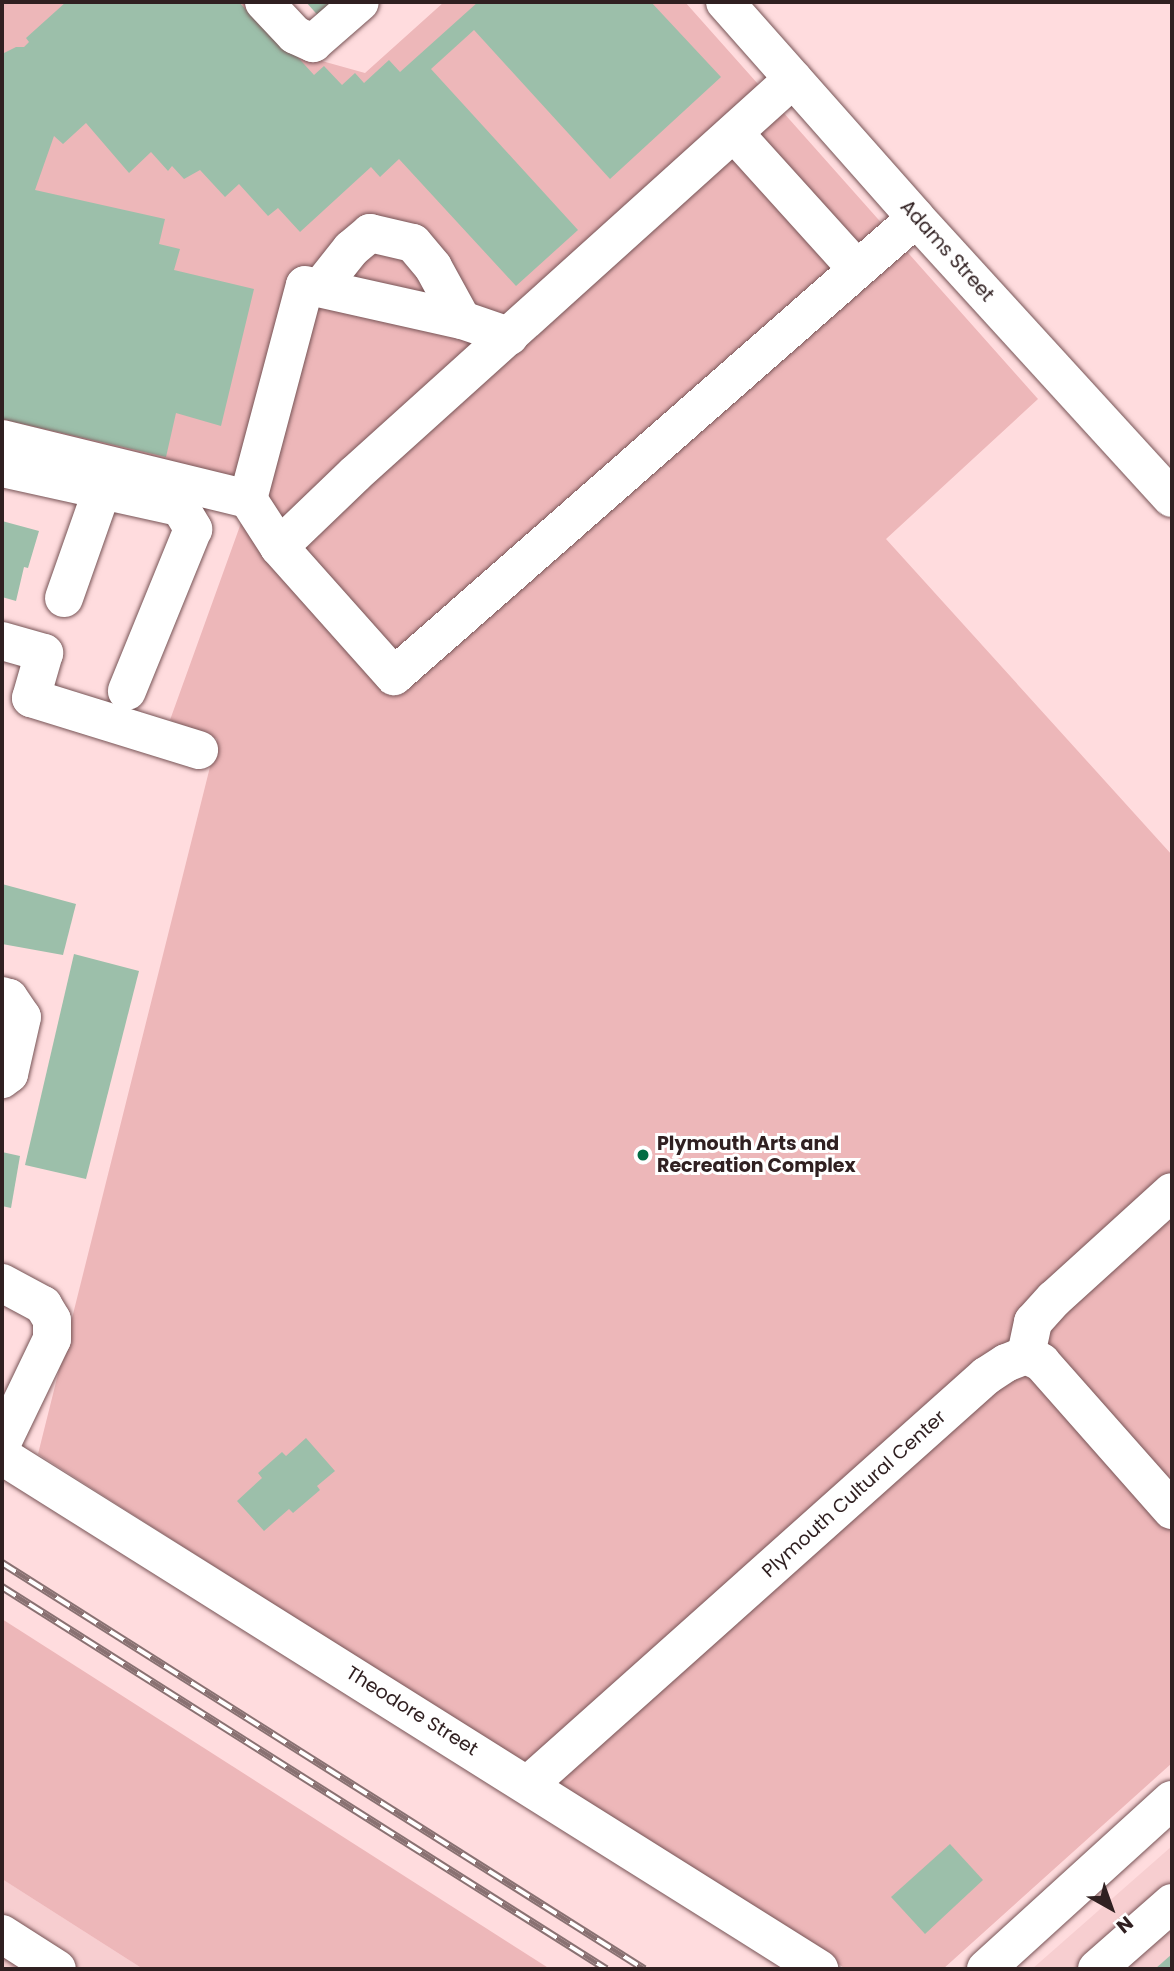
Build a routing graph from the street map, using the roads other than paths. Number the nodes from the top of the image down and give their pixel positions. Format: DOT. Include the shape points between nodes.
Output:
graph roads {
  1 [pos="264,2"];
  2 [pos="360,2"];
  3 [pos="725,2"];
  4 [pos="793,79"];
  5 [pos="734,133"];
  6 [pos="916,218"];
  7 [pos="857,268"];
  8 [pos="320,288"];
  9 [pos="462,320"];
  10 [pos="509,337"];
  11 [pos="2,439"];
  12 [pos="2,468"];
  13 [pos="102,490"];
  14 [pos="1172,498"];
  15 [pos="248,499"];
  16 [pos="279,547"];
  17 [pos="64,598"];
  18 [pos="2,641"];
  19 [pos="127,691"];
  20 [pos="199,750"];
  21 [pos="2,996"];
  22 [pos="2,1079"];
  23 [pos="1172,1192"];
  24 [pos="2,1283"];
  25 [pos="1026,1355"];
  26 [pos="2,1443"];
  27 [pos="2,1456"];
  28 [pos="1172,1510"];
  29 [pos="528,1784"];
  30 [pos="1172,1800"];
  31 [pos="1172,1903"];
  32 [pos="2,1934"];
  33 [pos="994,1967"];
  34 [pos="57,1969"];
  35 [pos="819,1969"];
  36 [pos="1097,1969"];
  1 -- 2 [label="street" via="295,35 313,43"];
  3 -- 4 [label="street, Adams Street"];
  4 -- 5 [label="street"];
  4 -- 6 [label="street, Adams Street"];
  5 -- 7 [label="street"];
  5 -- 10 [label="street"];
  6 -- 7 [label="street"];
  6 -- 14 [label="street, Adams Street"];
  7 -- 16 [label="street" via="394,676"];
  8 -- 9 [label="street"];
  8 -- 9 [label="street" via="370,233 414,243"];
  8 -- 15 [label="street" via="305,285"];
  9 -- 10 [label="street"];
  10 -- 16 [label="street"];
  11 -- 15 [label="street"];
  12 -- 13 [label="street"];
  13 -- 17 [label="street"];
  13 -- 19 [label="street" via="180,507 193,529"];
  15 -- 16 [label="street"];
  18 -- 20 [label="street" via="44,653 31,698"];
  21 -- 22 [label="street" via="9,998 22,1017 9,1074"];
  23 -- 25 [label="street" via="1054,1298 1033,1322"];
  24 -- 26 [label="street" via="43,1305 52,1321 52,1339"];
  25 -- 28 [label="street" via="1053,1373"];
  25 -- 29 [label="street, Plymouth Cultural Center" via="986,1376"];
  27 -- 29 [label="street, Theodore Street"];
  29 -- 35 [label="street, Theodore Street"];
  30 -- 33 [label="street"];
  31 -- 36 [label="street"];
  32 -- 34 [label="street"];
}
